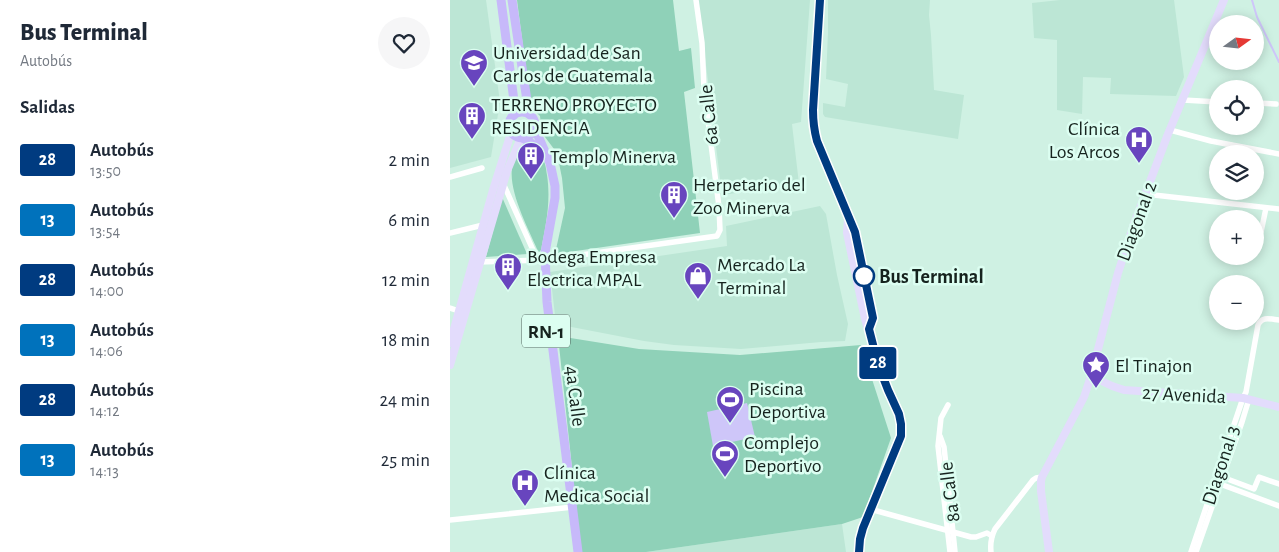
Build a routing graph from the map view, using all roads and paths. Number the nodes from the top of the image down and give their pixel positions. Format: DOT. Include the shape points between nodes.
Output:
graph roads {
  1 [pos="501,0"];
  2 [pos="512,0"];
  3 [pos="696,0"];
  4 [pos="820,0"];
  5 [pos="1224,0"];
  6 [pos="1183,100"];
  7 [pos="1209,101"];
  8 [pos="1264,103"];
  9 [pos="1276,104"];
  10 [pos="529,114"];
  11 [pos="513,116"];
  12 [pos="535,129"];
  13 [pos="1170,130"];
  14 [pos="511,133"];
  15 [pos="522,138"];
  16 [pos="1279,154"];
  17 [pos="482,168"];
  18 [pos="450,177"];
  19 [pos="504,183"];
  20 [pos="1145,194"];
  21 [pos="1266,208"];
  22 [pos="1279,209"];
  23 [pos="1264,218"];
  24 [pos="484,225"];
  25 [pos="450,233"];
  26 [pos="542,260"];
  27 [pos="477,262"];
  28 [pos="450,308"];
  29 [pos="462,312"];
  30 [pos="1279,320"];
  31 [pos="457,322"];
  32 [pos="450,343"];
  33 [pos="450,365"];
  34 [pos="1091,376"];
  35 [pos="1246,398"];
  36 [pos="948,405"];
  37 [pos="1279,407"];
  38 [pos="1042,477"];
  39 [pos="1222,477"];
  40 [pos="1220,484"];
  41 [pos="1279,484"];
  42 [pos="1279,506"];
  43 [pos="570,508"];
  44 [pos="870,509"];
  45 [pos="450,520"];
  46 [pos="951,532"];
  47 [pos="992,536"];
  48 [pos="573,552"];
  49 [pos="578,552"];
  50 [pos="859,552"];
  51 [pos="950,552"];
  52 [pos="955,552"];
  53 [pos="990,552"];
  54 [pos="1049,552"];
  55 [pos="1191,552"];
  56 [pos="1196,552"];
  1 -- 11 [label="main road" via="514,101"];
  2 -- 10 [label="main road, RN-1"];
  3 -- 26 [label="street, 6a Calle" via="719,206 720,230 717,236"];
  4 -- 44 [label="main road" via="813,122 817,141 855,232 873,318 869,329 878,364 901,424 901,436"];
  5 -- 6 [label="main road, Diagonal 2"];
  6 -- 7 [label="street"];
  6 -- 13 [label="main road, Diagonal 2"];
  8 -- 9 [label="street"];
  10 -- 11 [label="main road" via="521,112"];
  10 -- 12 [label="main road, RN-1"];
  11 -- 14 [label="main road" via="509,122"];
  12 -- 15 [label="main road" via="530,136"];
  12 -- 26 [label="main road, 4a Calle / RN-1" via="550,163 555,186"];
  13 -- 16 [label="street"];
  13 -- 20 [label="main road, Diagonal 2"];
  14 -- 15 [label="main road, RN-1"];
  14 -- 24 [label="main road"];
  15 -- 19 [label="main road"];
  15 -- 26 [label="main road, 4a Calle / RN-1" via="537,148 547,165 550,180 551,203"];
  17 -- 18 [label="street"];
  19 -- 26 [label="street" via="533,250"];
  19 -- 27 [label="main road"];
  20 -- 21 [label="street"];
  20 -- 34 [label="main road, Diagonal 2" via="1118,273"];
  21 -- 22 [label="street"];
  21 -- 23 [label="street"];
  24 -- 25 [label="street"];
  24 -- 27 [label="main road"];
  26 -- 27 [label="street"];
  26 -- 43 [label="main road, 4a Calle / RN-1" via="545,322"];
  27 -- 29 [label="main road"];
  28 -- 29 [label="street"];
  29 -- 31 [label="main road"];
  30 -- 35 [label="street, Diagonal 3" via="1265,318 1258,325"];
  31 -- 32 [label="main road"];
  31 -- 33 [label="main road"];
  34 -- 35 [label="main road, 27 Avenida" via="1124,390"];
  34 -- 38 [label="main road, Diagonal 2" via="1081,404"];
  35 -- 37 [label="main road, 27 Avenida"];
  35 -- 39 [label="street, Diagonal 3"];
  35 -- 55 [label="street, Diagonal 3"];
  36 -- 46 [label="street, 8a Calle" via="941,418 940,434 944,447"];
  38 -- 47 [label="street" via="1033,480"];
  38 -- 54 [label="main road"];
  39 -- 40 [label="street, Diagonal 3"];
  39 -- 41 [label="street" via="1254,489 1259,477"];
  40 -- 42 [label="street"];
  40 -- 56 [label="street, Diagonal 3"];
  43 -- 45 [label="street"];
  43 -- 48 [label="main road, 4a Calle / RN-1"];
  43 -- 49 [label="main road, 4a Calle / RN-1"];
  44 -- 46 [label="street"];
  44 -- 50 [label="main road"];
  46 -- 47 [label="street" via="974,538 987,533"];
  46 -- 51 [label="street, 8a Calle"];
  46 -- 52 [label="street, 8a Calle"];
  47 -- 53 [label="street"];
}
